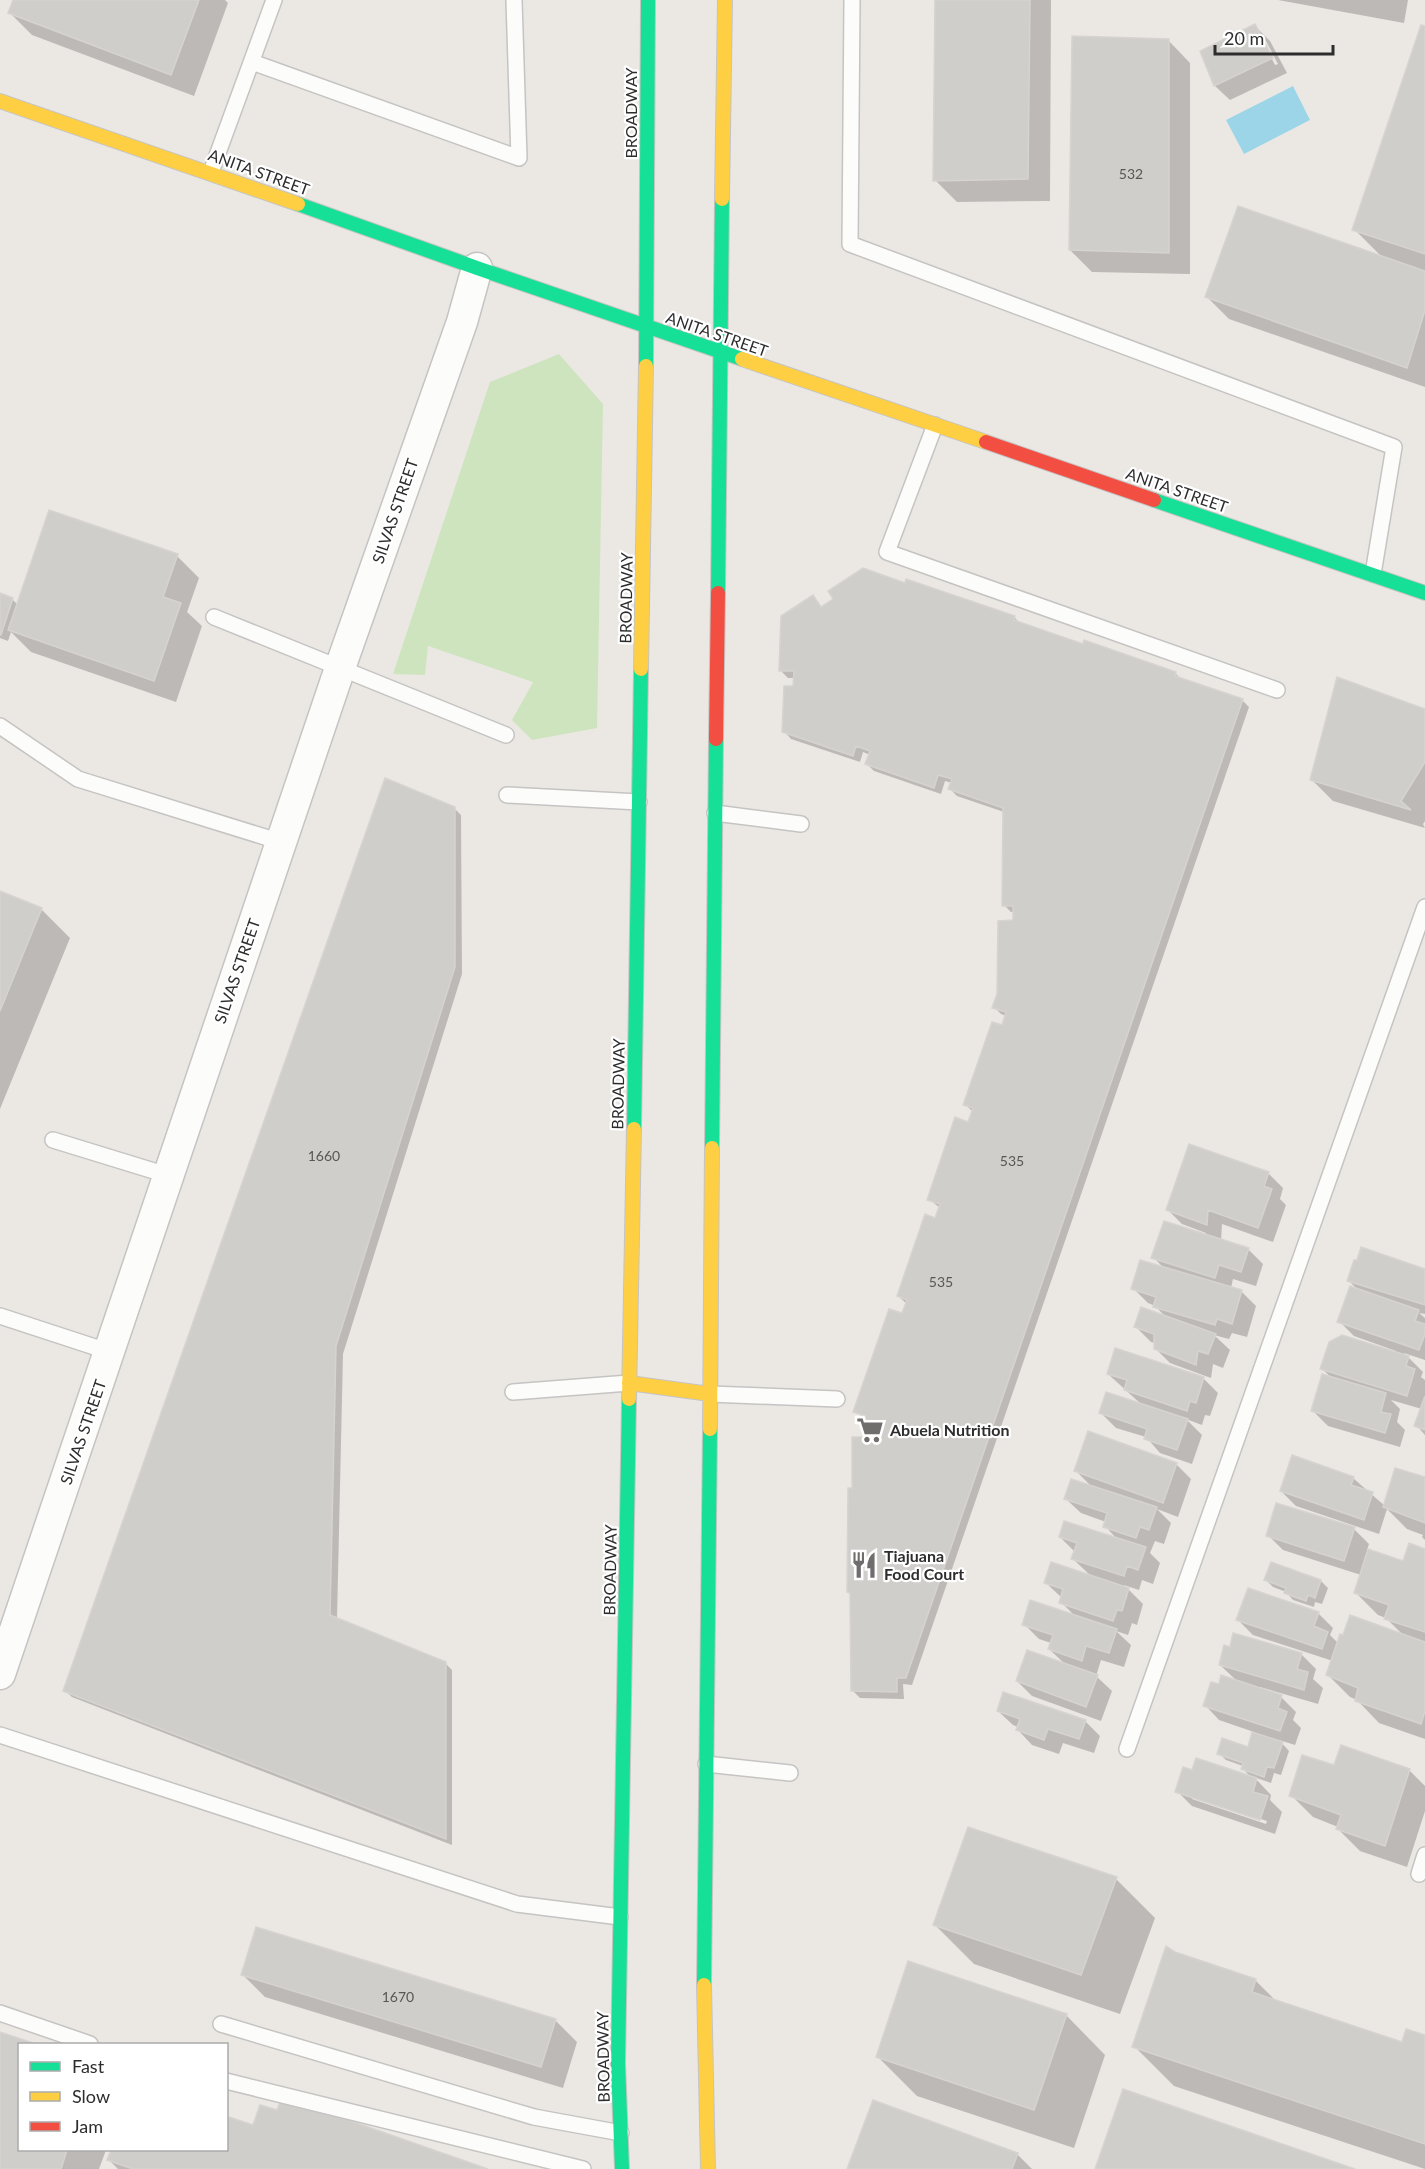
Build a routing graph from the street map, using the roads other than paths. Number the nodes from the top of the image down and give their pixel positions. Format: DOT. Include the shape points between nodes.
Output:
graph roads {
  1 [pos="274,0"];
  2 [pos="514,0"];
  3 [pos="648,0"];
  4 [pos="725,0"];
  5 [pos="852,0"];
  6 [pos="252,62"];
  7 [pos="0,101"];
  8 [pos="211,172"];
  9 [pos="477,268"];
  10 [pos="647,327"];
  11 [pos="720,352"];
  12 [pos="935,425"];
  13 [pos="1373,574"];
  14 [pos="1425,593"];
  15 [pos="214,617"];
  16 [pos="340,668"];
  17 [pos="1277,690"];
  18 [pos="0,726"];
  19 [pos="506,735"];
  20 [pos="507,795"];
  21 [pos="639,802"];
  22 [pos="715,813"];
  23 [pos="801,824"];
  24 [pos="281,842"];
  25 [pos="1425,906"];
  26 [pos="53,1140"];
  27 [pos="167,1176"];
  28 [pos="0,1316"];
  29 [pos="110,1352"];
  30 [pos="629,1383"];
  31 [pos="513,1392"];
  32 [pos="710,1394"];
  33 [pos="837,1399"];
  34 [pos="0,1674"];
  35 [pos="0,1735"];
  36 [pos="1127,1749"];
  37 [pos="706,1764"];
  38 [pos="790,1773"];
  39 [pos="1425,1855"];
  40 [pos="1419,1874"];
  41 [pos="620,1917"];
  42 [pos="0,2013"];
  43 [pos="220,2024"];
  44 [pos="87,2043"];
  45 [pos="228,2081"];
  46 [pos="621,2133"];
  47 [pos="583,2169"];
  48 [pos="622,2169"];
  49 [pos="708,2169"];
  1 -- 6 [label="lane"];
  2 -- 6 [label="lane" via="519,158"];
  3 -- 10 [label="main road, BROADWAY"];
  4 -- 11 [label="main road"];
  5 -- 13 [label="lane" via="850,244 1394,447"];
  6 -- 8 [label="lane"];
  7 -- 8 [label="main road, ANITA STREET"];
  8 -- 9 [label="main road, ANITA STREET"];
  9 -- 10 [label="main road, ANITA STREET"];
  9 -- 16 [label="street, SILVAS STREET" via="462,322"];
  10 -- 11 [label="main road, ANITA STREET"];
  10 -- 21 [label="main road, BROADWAY"];
  11 -- 12 [label="main road, ANITA STREET"];
  11 -- 22 [label="main road"];
  12 -- 13 [label="main road, ANITA STREET"];
  12 -- 17 [label="lane" via="887,552"];
  13 -- 14 [label="main road, ANITA STREET"];
  15 -- 16 [label="lane"];
  16 -- 19 [label="lane"];
  16 -- 24 [label="street, SILVAS STREET"];
  18 -- 24 [label="lane" via="78,779"];
  20 -- 21 [label="lane"];
  21 -- 30 [label="main road, BROADWAY"];
  22 -- 23 [label="lane"];
  22 -- 32 [label="main road"];
  24 -- 27 [label="street, SILVAS STREET"];
  25 -- 36 [label="lane"];
  26 -- 27 [label="lane"];
  27 -- 29 [label="street, SILVAS STREET"];
  28 -- 29 [label="lane"];
  29 -- 34 [label="street, SILVAS STREET"];
  30 -- 31 [label="lane"];
  30 -- 32 [label="main road"];
  30 -- 41 [label="main road, BROADWAY"];
  32 -- 33 [label="lane"];
  32 -- 37 [label="main road"];
  35 -- 41 [label="lane" via="517,1904"];
  37 -- 38 [label="lane"];
  37 -- 49 [label="main road" via="704,2027"];
  39 -- 40 [label="lane"];
  41 -- 46 [label="main road, BROADWAY"];
  42 -- 44 [label="lane"];
  43 -- 46 [label="lane" via="534,2117"];
  45 -- 47 [label="lane"];
  46 -- 48 [label="main road, BROADWAY"];
}
